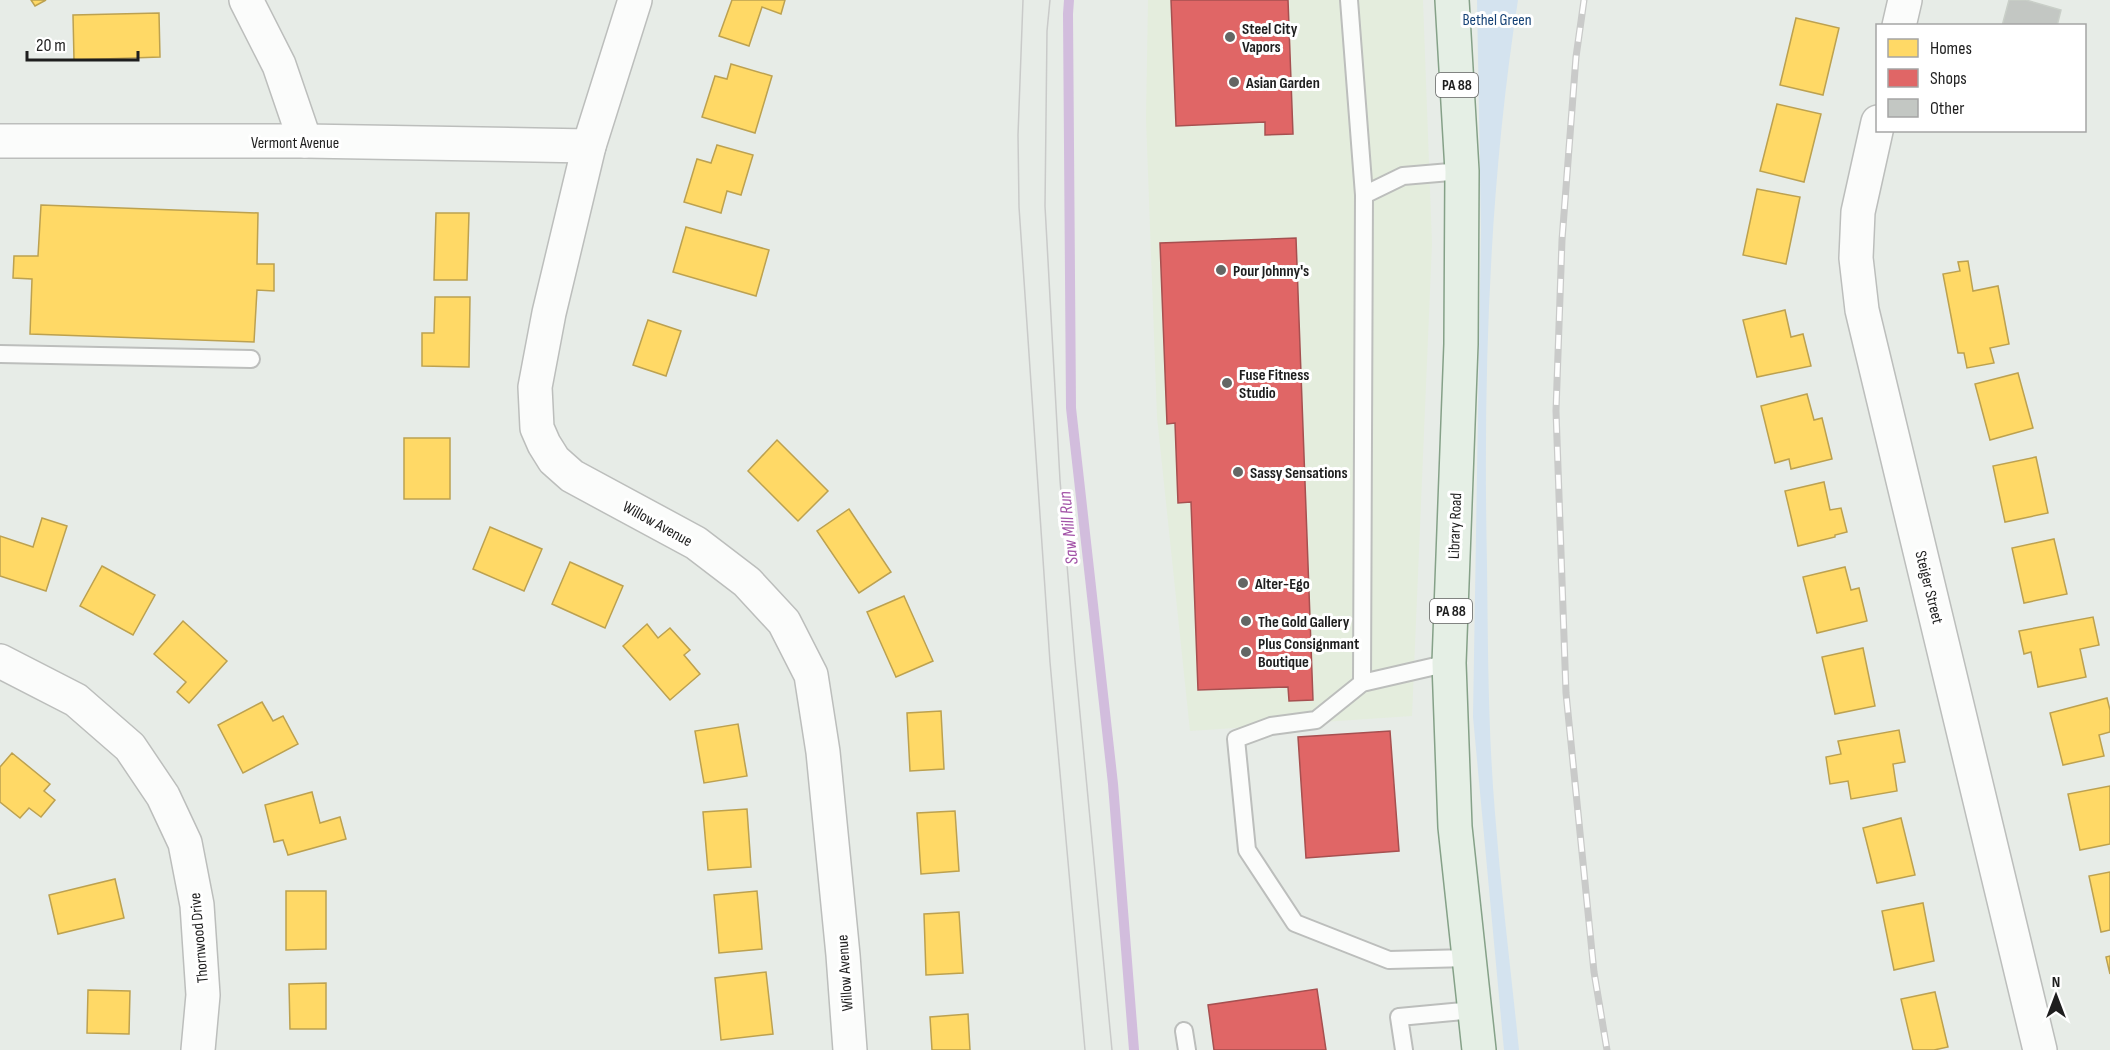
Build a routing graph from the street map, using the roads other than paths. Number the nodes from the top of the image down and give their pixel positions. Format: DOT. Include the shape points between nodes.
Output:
graph roads {
  1 [pos="246,0"];
  2 [pos="635,0"];
  3 [pos="1349,0"];
  4 [pos="1452,0"];
  5 [pos="1905,0"];
  6 [pos="1899,24"];
  7 [pos="1876,131"];
  8 [pos="0,141"];
  9 [pos="305,141"];
  10 [pos="589,146"];
  11 [pos="1462,171"];
  12 [pos="1364,195"];
  13 [pos="0,354"];
  14 [pos="251,359"];
  15 [pos="0,661"];
  16 [pos="1449,663"];
  17 [pos="1362,683"];
  18 [pos="1469,958"];
  19 [pos="1474,1010"];
  20 [pos="1184,1031"];
  21 [pos="198,1050"];
  22 [pos="850,1050"];
  23 [pos="1188,1050"];
  24 [pos="1404,1050"];
  25 [pos="1479,1050"];
  26 [pos="2040,1050"];
  1 -- 9 [label="street" via="279,65"];
  2 -- 10 [label="street, Willow Avenue"];
  3 -- 12 [label="lane"];
  4 -- 11 [label="main road, Library Road / PA 88"];
  5 -- 6 [label="street"];
  7 -- 26 [label="street, Steiger Street" via="1858,212 1856,258 1862,310"];
  8 -- 9 [label="street, Vermont Avenue"];
  9 -- 10 [label="street, Vermont Avenue"];
  10 -- 22 [label="street, Willow Avenue" via="535,387 537,428 554,460 572,476 696,543 747,582 784,622 811,675 821,741"];
  11 -- 12 [label="lane" via="1403,176"];
  11 -- 16 [label="main road, Library Road / PA 88" via="1461,344"];
  12 -- 17 [label="lane"];
  13 -- 14 [label="lane"];
  15 -- 21 [label="street, Thornwood Drive" via="76,700 130,747 164,796 185,843 197,905 202,995"];
  16 -- 17 [label="lane"];
  16 -- 18 [label="main road, Library Road / PA 88" via="1455,827"];
  17 -- 18 [label="lane" via="1316,720 1271,726 1236,739 1247,850 1295,923 1389,960"];
  18 -- 19 [label="main road, Library Road / PA 88"];
  19 -- 24 [label="lane" via="1399,1017"];
  19 -- 25 [label="main road, Library Road / PA 88"];
  20 -- 23 [label="lane"];
}
